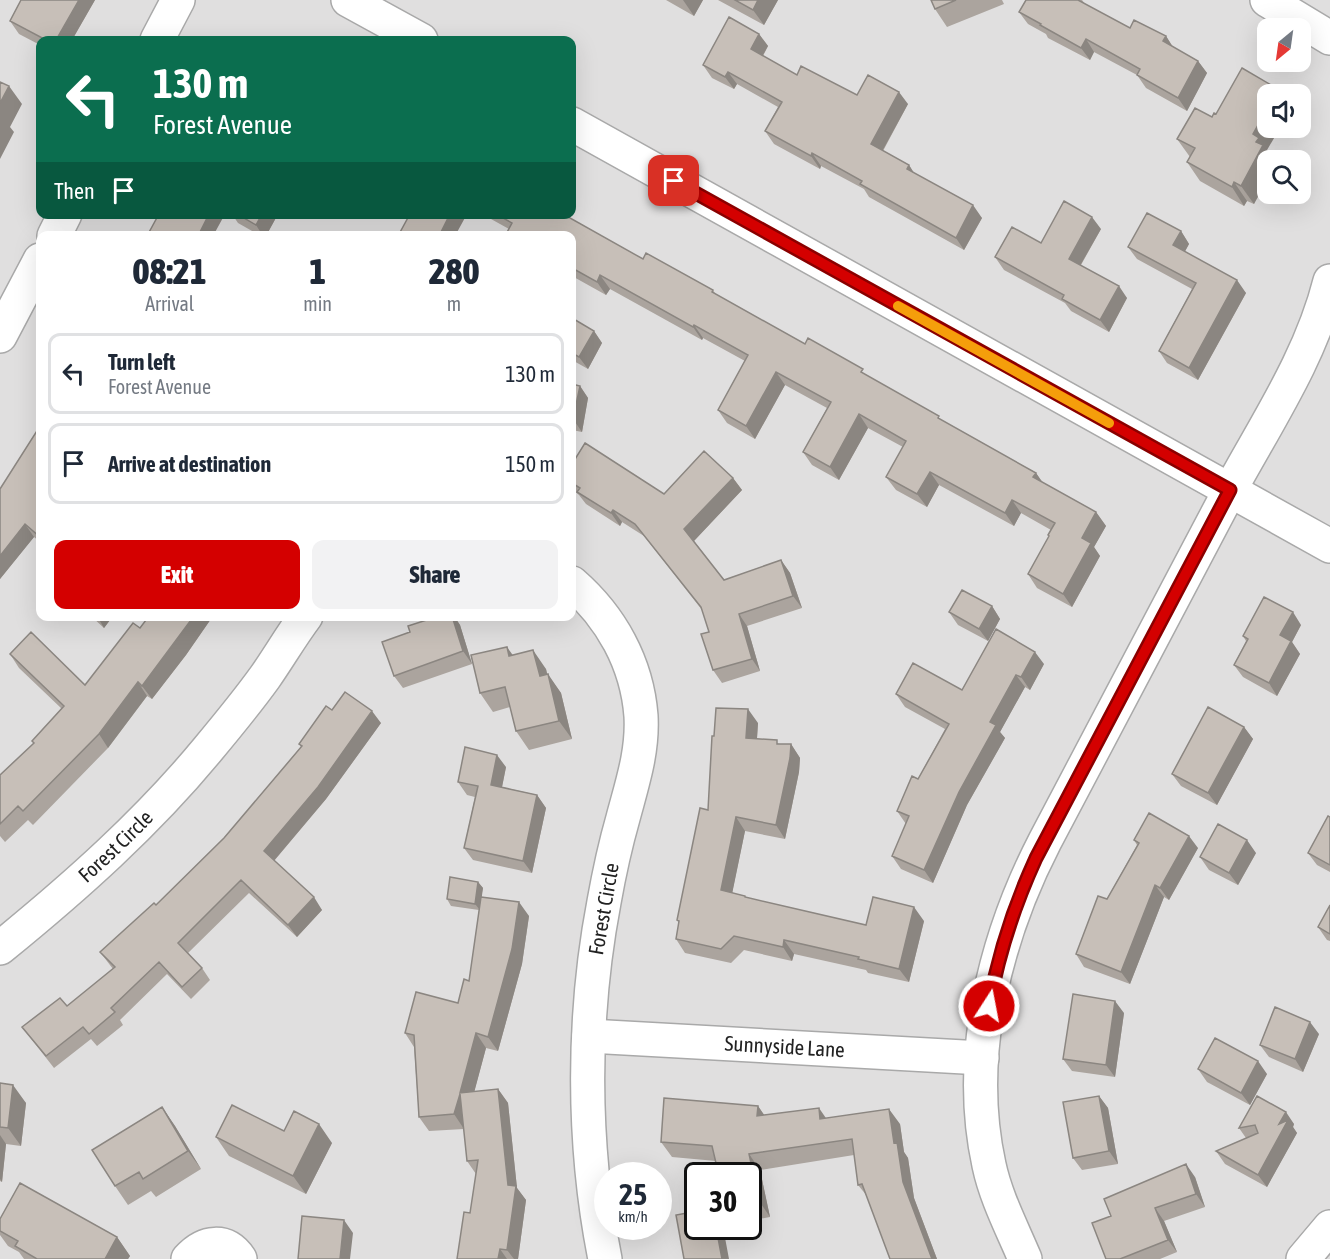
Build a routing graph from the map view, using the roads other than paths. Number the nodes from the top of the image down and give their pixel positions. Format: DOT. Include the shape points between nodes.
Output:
graph roads {
  1 [pos="178,0"];
  2 [pos="348,0"];
  3 [pos="1267,0"];
  4 [pos="159,36"];
  5 [pos="414,36"];
  6 [pos="1330,38"];
  7 [pos="576,126"];
  8 [pos="36,268"];
  9 [pos="1330,281"];
  10 [pos="0,336"];
  11 [pos="1230,490"];
  12 [pos="1330,546"];
  13 [pos="576,586"];
  14 [pos="303,621"];
  15 [pos="3,939"];
  16 [pos="589,1036"];
  17 [pos="982,1058"];
  18 [pos="1330,1227"];
  19 [pos="188,1259"];
  20 [pos="240,1259"];
  21 [pos="605,1259"];
  22 [pos="1025,1259"];
  23 [pos="1303,1259"];
  1 -- 4 [label="street"];
  2 -- 5 [label="street"];
  3 -- 6 [label="street"];
  7 -- 11 [label="street"];
  8 -- 10 [label="street"];
  9 -- 11 [label="street" via="1308,346"];
  11 -- 12 [label="street"];
  11 -- 17 [label="street" via="1028,876 997,968"];
  13 -- 16 [label="street, Forest Circle" via="599,609 620,642 635,678 641,726 638,765 601,917"];
  14 -- 15 [label="street, Forest Circle" via="263,680 177,785 88,874"];
  16 -- 17 [label="street, Sunnyside Lane"];
  16 -- 21 [label="street, Forest Circle" via="590,1138"];
  17 -- 22 [label="street" via="981,1109 989,1165 1002,1209"];
  18 -- 23 [label="street"];
  19 -- 20 [label="street" via="206,1245 218,1244 230,1248"];
}
